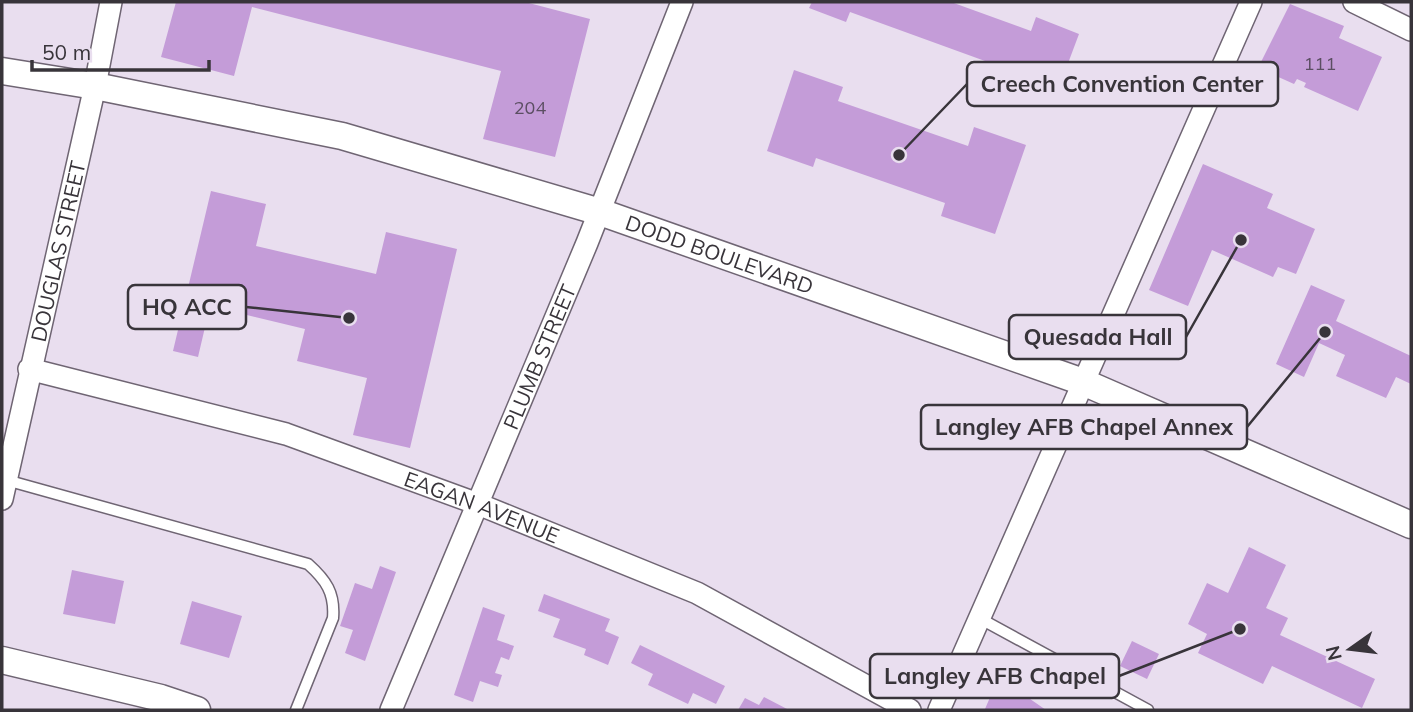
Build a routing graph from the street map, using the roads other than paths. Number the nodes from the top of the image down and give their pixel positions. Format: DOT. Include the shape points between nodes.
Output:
graph roads {
  1 [pos="111,2"];
  2 [pos="682,2"];
  3 [pos="1251,2"];
  4 [pos="1354,2"];
  5 [pos="1411,30"];
  6 [pos="2,71"];
  7 [pos="95,86"];
  8 [pos="600,212"];
  9 [pos="29,369"];
  10 [pos="1083,382"];
  11 [pos="4,489"];
  12 [pos="478,504"];
  13 [pos="1411,525"];
  14 [pos="979,618"];
  15 [pos="2,660"];
  16 [pos="197,710"];
  17 [pos="296,710"];
  18 [pos="391,710"];
  19 [pos="910,710"];
  20 [pos="939,710"];
  21 [pos="1148,710"];
  1 -- 7 [label="street, DOUGLAS STREET"];
  2 -- 8 [label="street, PLUMB STREET"];
  3 -- 10 [label="street"];
  4 -- 5 [label="street"];
  6 -- 7 [label="street, DODD BOULEVARD"];
  7 -- 8 [label="street, DODD BOULEVARD" via="342,136"];
  7 -- 9 [label="street, DOUGLAS STREET"];
  8 -- 10 [label="street, DODD BOULEVARD"];
  8 -- 12 [label="street, PLUMB STREET"];
  9 -- 11 [label="street, DOUGLAS STREET"];
  9 -- 12 [label="street, EAGAN AVENUE" via="286,434"];
  10 -- 13 [label="street, DODD BOULEVARD"];
  10 -- 14 [label="street"];
  11 -- 17 [label="lane" via="308,564 330,588 333,618"];
  12 -- 18 [label="street, PLUMB STREET"];
  12 -- 19 [label="street, EAGAN AVENUE" via="697,593"];
  14 -- 20 [label="street"];
  14 -- 21 [label="lane"];
  15 -- 16 [label="street"];
}
